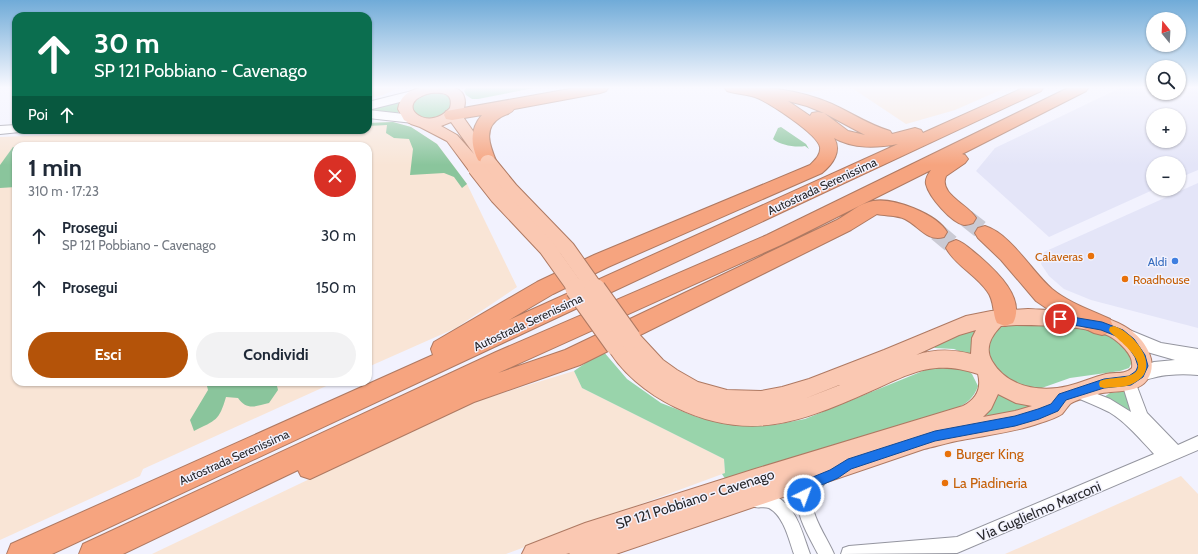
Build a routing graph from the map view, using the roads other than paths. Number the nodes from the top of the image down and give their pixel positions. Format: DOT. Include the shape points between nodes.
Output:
graph roads {
  1 [pos="406,114"];
  2 [pos="449,114"];
  3 [pos="455,114"];
  4 [pos="496,114"];
  5 [pos="794,114"];
  6 [pos="813,114"];
  7 [pos="963,114"];
  8 [pos="979,114"];
  9 [pos="1027,114"];
  10 [pos="372,115"];
  11 [pos="418,121"];
  12 [pos="12,129"];
  13 [pos="0,130"];
  14 [pos="987,133"];
  15 [pos="482,166"];
  16 [pos="966,218"];
  17 [pos="938,232"];
  18 [pos="985,232"];
  19 [pos="956,248"];
  20 [pos="1001,318"];
  21 [pos="1108,328"];
  22 [pos="623,341"];
  23 [pos="1198,356"];
  24 [pos="1198,368"];
  25 [pos="987,370"];
  26 [pos="1134,377"];
  27 [pos="1070,395"];
  28 [pos="350,404"];
  29 [pos="879,441"];
  30 [pos="1198,443"];
  31 [pos="1171,455"];
  32 [pos="848,465"];
  33 [pos="781,498"];
  34 [pos="136,534"];
  35 [pos="960,550"];
  36 [pos="586,553"];
  37 [pos="21,554"];
  38 [pos="93,554"];
  39 [pos="534,554"];
  40 [pos="802,554"];
  41 [pos="826,554"];
  42 [pos="849,554"];
  1 -- 11 [label="main road"];
  2 -- 11 [label="main road" via="438,121"];
  3 -- 15 [label="main road"];
  4 -- 15 [label="highway" via="484,121 480,133 483,149"];
  5 -- 28 [label="highway" via="827,141 829,148 826,159 820,166 545,288"];
  6 -- 7 [label="highway" via="835,131 856,140 881,140 916,133"];
  8 -- 28 [label="highway, Autostrada Serenissima"];
  9 -- 14 [label="highway, Autostrada Serenissima"];
  10 -- 11 [label="street"];
  11 -- 15 [label="main road" via="441,131"];
  12 -- 13 [label="street"];
  14 -- 16 [label="highway" via="989,143 940,170 936,176 940,193"];
  14 -- 34 [label="highway, Autostrada Serenissima" via="774,240 504,359"];
  15 -- 22 [label="main road, bridge" via="493,190 547,248"];
  17 -- 34 [label="highway" via="912,214 874,207 844,225 572,358 468,394 236,502"];
  18 -- 21 [label="highway" via="1044,295 1060,306"];
  19 -- 20 [label="highway" via="1000,293 1004,302"];
  20 -- 21 [label="main road" via="1030,316"];
  20 -- 22 [label="main road" via="959,326 904,351 794,393 750,401 724,398 683,384 661,371"];
  20 -- 25 [label="main road" via="986,329 979,341 979,353"];
  21 -- 23 [label="street" via="1147,346"];
  21 -- 26 [label="main road" via="1130,342 1140,355 1143,366"];
  22 -- 25 [label="main road" via="638,371 659,388 702,409 750,416 785,413 817,404 926,360 951,357"];
  24 -- 26 [label="street" via="1170,367"];
  25 -- 27 [label="main road" via="1002,385 1017,394 1042,398"];
  25 -- 29 [label="main road, SP 121 Pobbiano - Cavenago" via="988,396 979,408"];
  26 -- 27 [label="main road"];
  26 -- 31 [label="street" via="1137,409"];
  27 -- 31 [label="street" via="1107,404 1126,416"];
  27 -- 32 [label="main road, SP 121 Pobbiano - Cavenago" via="1055,408 1039,414 935,436"];
  28 -- 37 [label="highway, Autostrada Serenissima"];
  29 -- 33 [label="main road" via="869,448 791,475 785,480"];
  29 -- 39 [label="main road, SP 121 Pobbiano - Cavenago"];
  30 -- 31 [label="street, Via Guglielmo Marconi"];
  31 -- 35 [label="street, Via Guglielmo Marconi"];
  32 -- 33 [label="main road, SP 121 Pobbiano - Cavenago"];
  32 -- 41 [label="street" via="812,483 805,492 804,506"];
  33 -- 36 [label="main road, SP 121 Pobbiano - Cavenago" via="723,507"];
  33 -- 40 [label="street"];
  34 -- 38 [label="highway, Autostrada Serenissima"];
  35 -- 42 [label="street, Via Guglielmo Marconi"];
}
